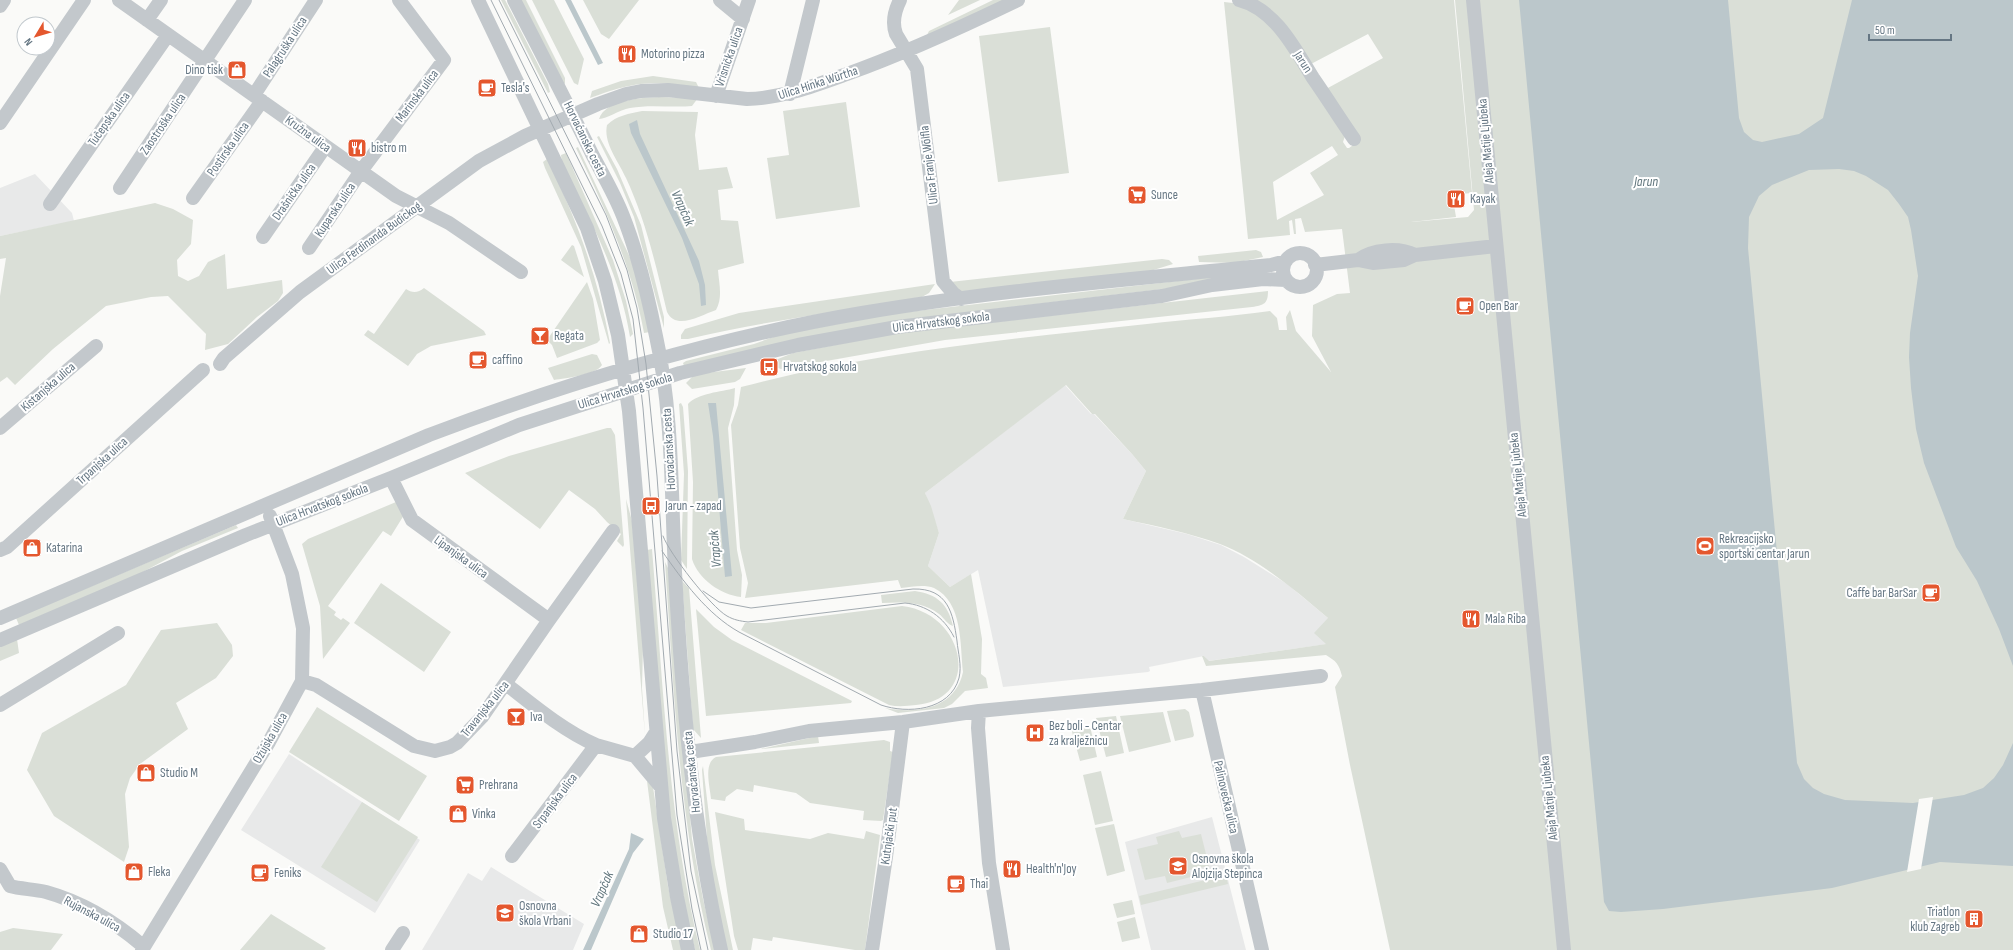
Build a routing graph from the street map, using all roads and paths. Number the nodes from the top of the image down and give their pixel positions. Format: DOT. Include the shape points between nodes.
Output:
graph roads {
  1 [pos="4,0"];
  2 [pos="84,0"];
  3 [pos="119,0"];
  4 [pos="161,0"];
  5 [pos="245,0"];
  6 [pos="316,0"];
  7 [pos="399,0"];
  8 [pos="478,0"];
  9 [pos="514,0"];
  10 [pos="720,0"];
  11 [pos="749,0"];
  12 [pos="813,0"];
  13 [pos="900,0"];
  14 [pos="1018,0"];
  15 [pos="1239,0"];
  16 [pos="1473,0"];
  17 [pos="0,6"];
  18 [pos="743,18"];
  19 [pos="147,20"];
  20 [pos="168,35"];
  21 [pos="908,52"];
  22 [pos="205,59"];
  23 [pos="790,94"];
  24 [pos="716,96"];
  25 [pos="258,98"];
  26 [pos="574,115"];
  27 [pos="0,123"];
  28 [pos="540,130"];
  29 [pos="1354,139"];
  30 [pos="325,147"];
  31 [pos="361,171"];
  32 [pos="120,188"];
  33 [pos="193,198"];
  34 [pos="50,204"];
  35 [pos="417,207"];
  36 [pos="263,237"];
  37 [pos="1496,246"];
  38 [pos="309,248"];
  39 [pos="1286,261"];
  40 [pos="1315,265"];
  41 [pos="521,272"];
  42 [pos="1286,280"];
  43 [pos="943,281"];
  44 [pos="961,299"];
  45 [pos="929,303"];
  46 [pos="96,346"];
  47 [pos="660,360"];
  48 [pos="220,364"];
  49 [pos="203,370"];
  50 [pos="624,370"];
  51 [pos="663,378"];
  52 [pos="627,389"];
  53 [pos="0,428"];
  54 [pos="391,478"];
  55 [pos="266,506"];
  56 [pos="273,524"];
  57 [pos="613,531"];
  58 [pos="0,550"];
  59 [pos="0,618"];
  60 [pos="549,620"];
  61 [pos="118,633"];
  62 [pos="0,640"];
  63 [pos="1321,676"];
  64 [pos="302,681"];
  65 [pos="506,684"];
  66 [pos="1202,690"];
  67 [pos="0,705"];
  68 [pos="979,711"];
  69 [pos="903,722"];
  70 [pos="656,732"];
  71 [pos="596,746"];
  72 [pos="690,752"];
  73 [pos="635,756"];
  74 [pos="661,788"];
  75 [pos="512,856"];
  76 [pos="0,869"];
  77 [pos="403,933"];
  78 [pos="143,948"];
  79 [pos="392,950"];
  80 [pos="688,950"];
  81 [pos="721,950"];
  82 [pos="872,950"];
  83 [pos="1003,950"];
  84 [pos="1262,950"];
  85 [pos="1564,950"];
  1 -- 17 [label="street"];
  2 -- 27 [label="street"];
  3 -- 19 [label="street, Kružna ulica"];
  4 -- 19 [label="street"];
  5 -- 22 [label="street, Zaostroška ulica"];
  6 -- 25 [label="street, Palagruška ulica"];
  7 -- 31 [label="street, Marinska ulica" via="444,60"];
  8 -- 28 [label="street"];
  9 -- 26 [label="street, Horvaćanska cesta"];
  10 -- 18 [label="street, Vrisnička ulica"];
  11 -- 18 [label="street, Vrisnička ulica"];
  12 -- 23 [label="street"];
  13 -- 21 [label="street, Ulica Franje Wölfla" via="896,8 894,27"];
  14 -- 21 [label="street, Ulica Hinka Würtha"];
  15 -- 29 [label="street, Jarun" via="1260,10 1283,32"];
  16 -- 37 [label="street, Aleja Matije Ljubeka"];
  18 -- 24 [label="street, Vrisnička ulica"];
  19 -- 20 [label="street, Kružna ulica"];
  20 -- 22 [label="street, Kružna ulica"];
  20 -- 34 [label="street, Tučepska ulica"];
  21 -- 23 [label="street, Ulica Hinka Würtha"];
  21 -- 43 [label="street, Ulica Franje Wölfla" via="917,69"];
  22 -- 25 [label="street, Kružna ulica"];
  22 -- 32 [label="street, Zaostroška ulica"];
  23 -- 24 [label="street, Ulica Hinka Würtha" via="760,99"];
  24 -- 26 [label="street, Ulica Hinka Würtha" via="668,90 641,91 605,101"];
  25 -- 30 [label="street, Kružna ulica"];
  25 -- 33 [label="street, Postirska ulica"];
  26 -- 28 [label="street, Ulica Hinka Würtha"];
  26 -- 47 [label="street, Horvaćanska cesta" via="623,216 637,258"];
  28 -- 35 [label="street, Ulica Ferdinanda Budickog" via="480,161"];
  28 -- 50 [label="street" via="587,228 605,281"];
  30 -- 31 [label="street, Kružna ulica"];
  30 -- 36 [label="street, Drašnička ulica"];
  31 -- 35 [label="street, Kružna ulica" via="403,201"];
  31 -- 38 [label="street, Kuparska ulica"];
  35 -- 41 [label="street, Kružna ulica" via="449,223"];
  35 -- 48 [label="street, Ulica Ferdinanda Budickog" via="300,292 258,327"];
  37 -- 40 [label="street" via="1415,255 1404,260 1358,260"];
  37 -- 85 [label="street, Aleja Matije Ljubeka"];
  39 -- 40 [label="street" via="1293,255 1302,253 1310,257"];
  39 -- 42 [label="street" via="1283,270"];
  39 -- 44 [label="street, Ulica Hrvatskog sokola" via="1271,265"];
  40 -- 42 [label="street" via="1315,275 1309,283 1294,286"];
  42 -- 51 [label="street, Ulica Hrvatskog sokola" via="1263,279 1212,285 1162,296 897,327 782,348"];
  43 -- 44 [label="street"];
  43 -- 45 [label="street"];
  44 -- 45 [label="street, Ulica Hrvatskog sokola"];
  45 -- 47 [label="street, Ulica Hrvatskog sokola" via="771,330"];
  46 -- 53 [label="street, Kistanjska ulica"];
  47 -- 50 [label="street, Ulica Hrvatskog sokola"];
  47 -- 51 [label="street, Horvaćanska cesta"];
  49 -- 58 [label="street, Trpanjska ulica" via="7,547"];
  50 -- 52 [label="street"];
  50 -- 55 [label="street, Ulica Hrvatskog sokola" via="478,416"];
  51 -- 52 [label="street, Ulica Hrvatskog sokola"];
  51 -- 72 [label="street, Horvaćanska cesta"];
  52 -- 54 [label="street, Ulica Hrvatskog sokola" via="519,425"];
  52 -- 70 [label="street"];
  54 -- 56 [label="street, Ulica Hrvatskog sokola"];
  54 -- 60 [label="street, Lipanjska ulica" via="412,520"];
  55 -- 56 [label="street, Ožujska ulica"];
  55 -- 59 [label="street, Ulica Hrvatskog sokola"];
  56 -- 62 [label="street, Ulica Hrvatskog sokola"];
  56 -- 64 [label="street, Ožujska ulica" via="292,574 304,628"];
  57 -- 60 [label="street, Travanjska ulica"];
  60 -- 65 [label="street, Travanjska ulica"];
  61 -- 67 [label="street"];
  63 -- 66 [label="street"];
  64 -- 65 [label="street, Travanjska ulica" via="316,685 414,746 435,751 450,748 457,743 482,718"];
  64 -- 78 [label="street, Ožujska ulica" via="269,742"];
  65 -- 71 [label="street" via="572,732"];
  66 -- 68 [label="street"];
  66 -- 84 [label="street, Palinovečka ulica"];
  68 -- 69 [label="street"];
  68 -- 83 [label="street" via="978,728 989,863"];
  69 -- 72 [label="street" via="809,731"];
  69 -- 82 [label="street, Kutnjački put"];
  70 -- 73 [label="street"];
  70 -- 74 [label="street"];
  71 -- 73 [label="street"];
  71 -- 75 [label="street, Srpanjska ulica"];
  72 -- 81 [label="street, Horvaćanska cesta" via="707,887"];
  73 -- 74 [label="street"];
  74 -- 80 [label="street"];
  76 -- 78 [label="street, Rujanska ulica" via="10,886 45,892 77,903 108,920"];
  77 -- 79 [label="street"];
}
